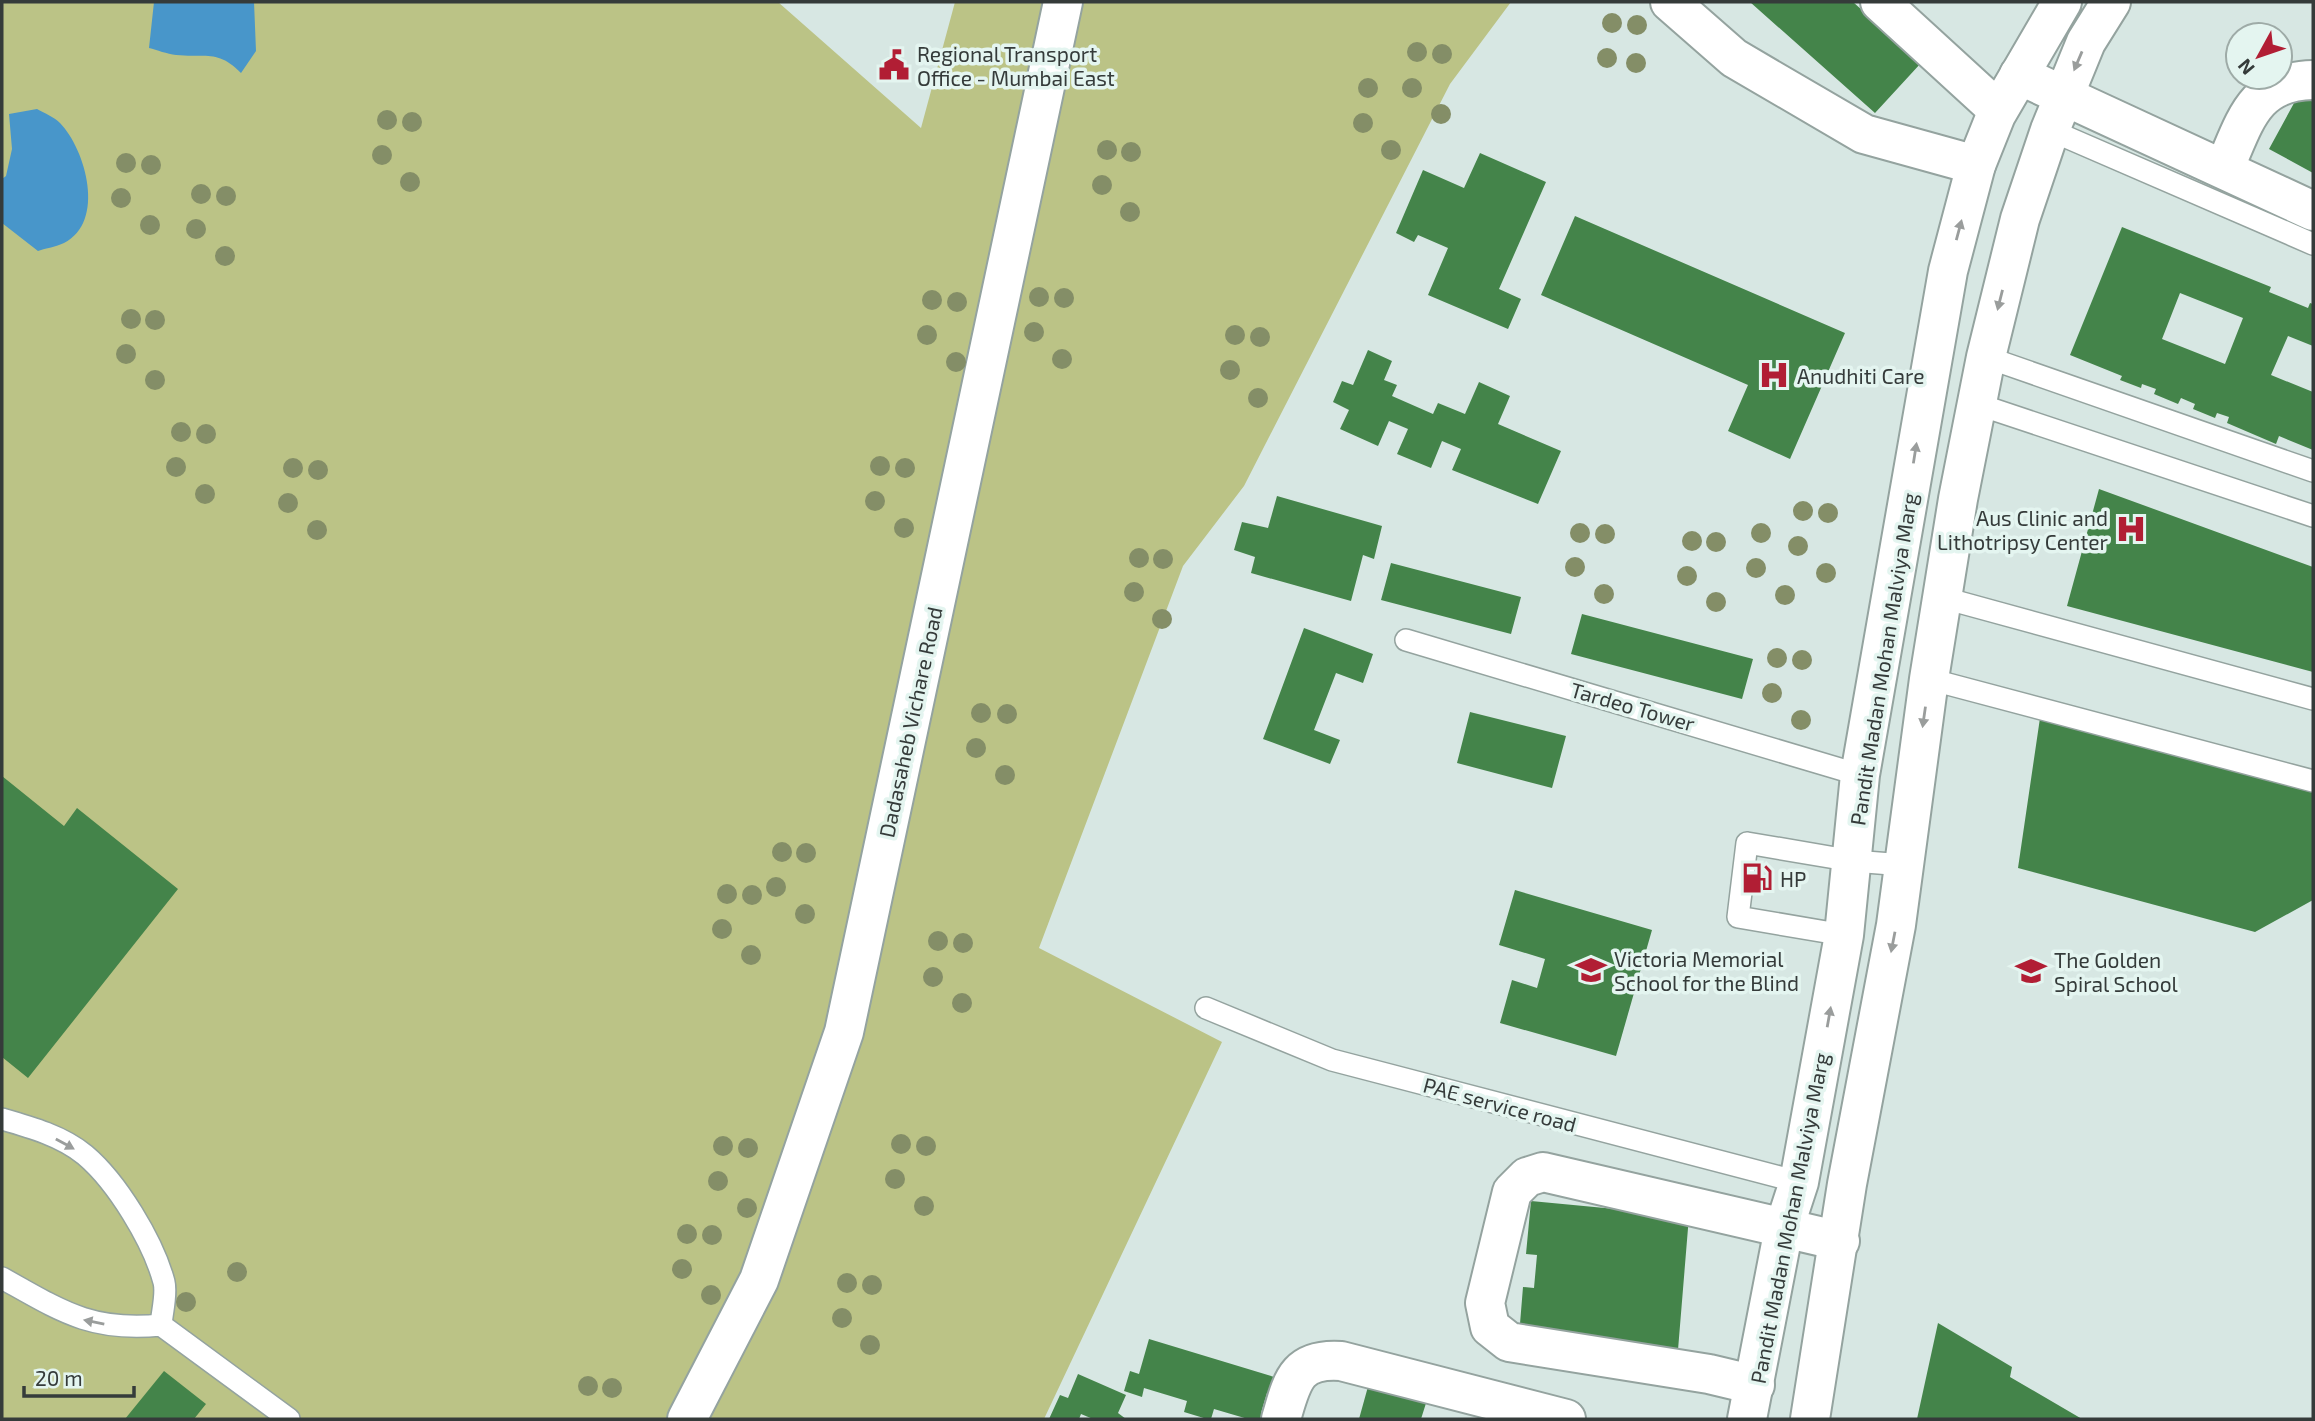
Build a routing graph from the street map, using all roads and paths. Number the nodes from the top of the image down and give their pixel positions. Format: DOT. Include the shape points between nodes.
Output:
graph roads {
  1 [pos="1063,2"];
  2 [pos="1670,2"];
  3 [pos="1880,2"];
  4 [pos="2062,2"];
  5 [pos="2111,2"];
  6 [pos="2019,75"];
  7 [pos="2313,80"];
  8 [pos="1998,110"];
  9 [pos="2056,113"];
  10 [pos="1976,165"];
  11 [pos="2224,169"];
  12 [pos="2313,211"];
  13 [pos="2313,244"];
  14 [pos="1986,357"];
  15 [pos="1977,404"];
  16 [pos="2313,471"];
  17 [pos="2313,516"];
  18 [pos="1944,598"];
  19 [pos="1406,639"];
  20 [pos="1929,679"];
  21 [pos="2313,699"];
  22 [pos="1860,775"];
  23 [pos="2313,781"];
  24 [pos="1853,862"];
  25 [pos="1904,865"];
  26 [pos="1844,935"];
  27 [pos="1206,1008"];
  28 [pos="2,1119"];
  29 [pos="1799,1182"];
  30 [pos="1784,1228"];
  31 [pos="1840,1241"];
  32 [pos="2,1278"];
  33 [pos="161,1325"];
  34 [pos="1751,1402"];
  35 [pos="289,1419"];
  36 [pos="687,1419"];
  37 [pos="1281,1419"];
  38 [pos="1566,1419"];
  39 [pos="1810,1419"];
  1 -- 36 [label="street, Dadasaheb Vichare Road" via="844,1032 759,1280"];
  2 -- 10 [label="street" via="1734,58 1864,134"];
  3 -- 8 [label="street"];
  4 -- 6 [label="street, Pandit Madan Mohan Malviya Marg"];
  5 -- 9 [label="street, one-way" via="2086,43"];
  6 -- 8 [label="street, Pandit Madan Mohan Malviya Marg"];
  6 -- 9 [label="street"];
  7 -- 11 [label="street" via="2293,80 2259,97"];
  8 -- 10 [label="street, Pandit Madan Mohan Malviya Marg"];
  9 -- 11 [label="street"];
  9 -- 13 [label="lane"];
  9 -- 14 [label="street, one-way" via="2020,219"];
  22 -- 10 [label="street, Pandit Madan Mohan Malviya Marg, one-way" via="1927,380 1948,271"];
  11 -- 12 [label="street"];
  14 -- 15 [label="street"];
  14 -- 16 [label="lane"];
  15 -- 17 [label="lane"];
  15 -- 18 [label="street"];
  18 -- 20 [label="street"];
  18 -- 21 [label="lane"];
  19 -- 22 [label="lane, Tardeo Tower"];
  20 -- 23 [label="lane"];
  20 -- 25 [label="street, one-way"];
  22 -- 24 [label="street, Pandit Madan Mohan Malviya Marg"];
  24 -- 25 [label="lane"];
  24 -- 26 [label="street, Pandit Madan Mohan Malviya Marg"];
  24 -- 26 [label="lane" via="1747,844 1738,917"];
  25 -- 31 [label="street, one-way"];
  29 -- 26 [label="street, Pandit Madan Mohan Malviya Marg, one-way"];
  27 -- 29 [label="lane, PAE service road" via="1332,1060"];
  28 -- 33 [label="lane, one-way" via="42,1131 84,1155 120,1196 146,1239 165,1284"];
  29 -- 30 [label="street, Pandit Madan Mohan Malviya Marg"];
  30 -- 31 [label="street"];
  30 -- 34 [label="street, Pandit Madan Mohan Malviya Marg"];
  30 -- 34 [label="street" via="1543,1172 1527,1177 1512,1192 1485,1303 1490,1327 1509,1342 1709,1374"];
  31 -- 39 [label="street"];
  33 -- 32 [label="lane, one-way" via="130,1328 84,1321"];
  33 -- 35 [label="lane"];
  37 -- 38 [label="street" via="1296,1374 1323,1359"];
}
